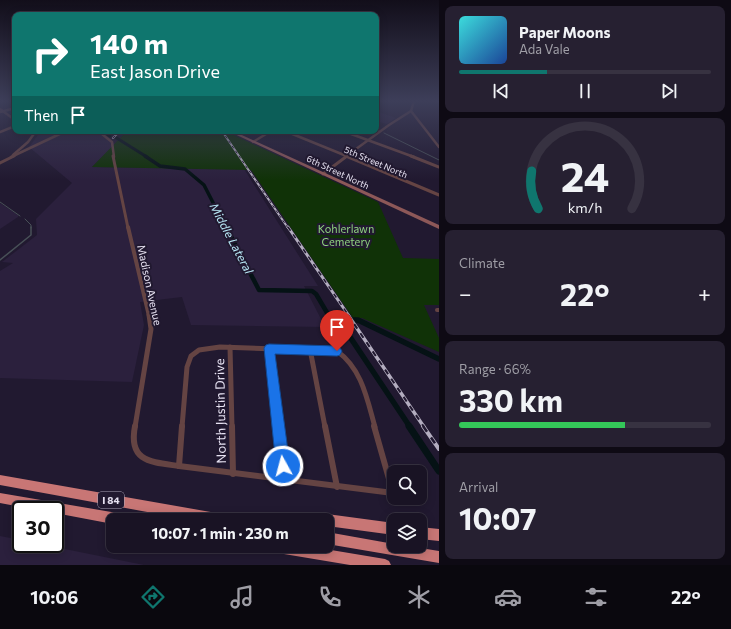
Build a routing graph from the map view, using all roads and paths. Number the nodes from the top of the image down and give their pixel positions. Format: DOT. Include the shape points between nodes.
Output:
graph roads {
  1 [pos="12,127"];
  2 [pos="388,127"];
  3 [pos="424,127"];
  4 [pos="0,132"];
  5 [pos="379,133"];
  6 [pos="33,134"];
  7 [pos="60,134"];
  8 [pos="102,134"];
  9 [pos="236,134"];
  10 [pos="266,134"];
  11 [pos="292,134"];
  12 [pos="350,134"];
  13 [pos="378,134"];
  14 [pos="368,141"];
  15 [pos="253,142"];
  16 [pos="439,146"];
  17 [pos="346,157"];
  18 [pos="0,163"];
  19 [pos="439,167"];
  20 [pos="323,174"];
  21 [pos="439,196"];
  22 [pos="439,228"];
  23 [pos="230,348"];
  24 [pos="269,348"];
  25 [pos="310,349"];
  26 [pos="179,466"];
  27 [pos="233,474"];
  28 [pos="0,480"];
  29 [pos="285,480"];
  30 [pos="337,487"];
  31 [pos="0,498"];
  32 [pos="183,513"];
  33 [pos="106,517"];
  34 [pos="334,521"];
  35 [pos="387,528"];
  36 [pos="427,534"];
  37 [pos="439,535"];
  38 [pos="334,539"];
  39 [pos="314,553"];
  40 [pos="439,557"];
  41 [pos="385,565"];
  1 -- 4 [label="street"];
  2 -- 5 [label="street"];
  3 -- 16 [label="street"];
  6 -- 18 [label="street" via="24,146"];
  7 -- 18 [label="street"];
  8 -- 26 [label="street, Madison Avenue" via="112,142 151,329 134,433 135,449 145,460"];
  9 -- 15 [label="street, 6th Street North"];
  10 -- 15 [label="street"];
  11 -- 17 [label="street, 5th Street North"];
  12 -- 14 [label="street"];
  13 -- 14 [label="street"];
  14 -- 17 [label="street"];
  14 -- 19 [label="street"];
  15 -- 20 [label="street, 6th Street North"];
  17 -- 20 [label="street"];
  17 -- 21 [label="street, 5th Street North"];
  20 -- 22 [label="street, 6th Street North"];
  23 -- 24 [label="street"];
  23 -- 26 [label="street" via="199,350 191,356 187,367"];
  23 -- 27 [label="street, North Justin Drive"];
  24 -- 25 [label="street"];
  24 -- 29 [label="street"];
  25 -- 30 [label="street"];
  25 -- 30 [label="street" via="337,351 346,357 362,382 393,493"];
  26 -- 27 [label="street"];
  27 -- 29 [label="street"];
  28 -- 32 [label="highway, I 84"];
  29 -- 30 [label="street"];
  31 -- 33 [label="highway, I 84"];
  34 -- 35 [label="highway"];
  36 -- 37 [label="highway"];
  38 -- 40 [label="highway"];
  39 -- 41 [label="highway"];
}
